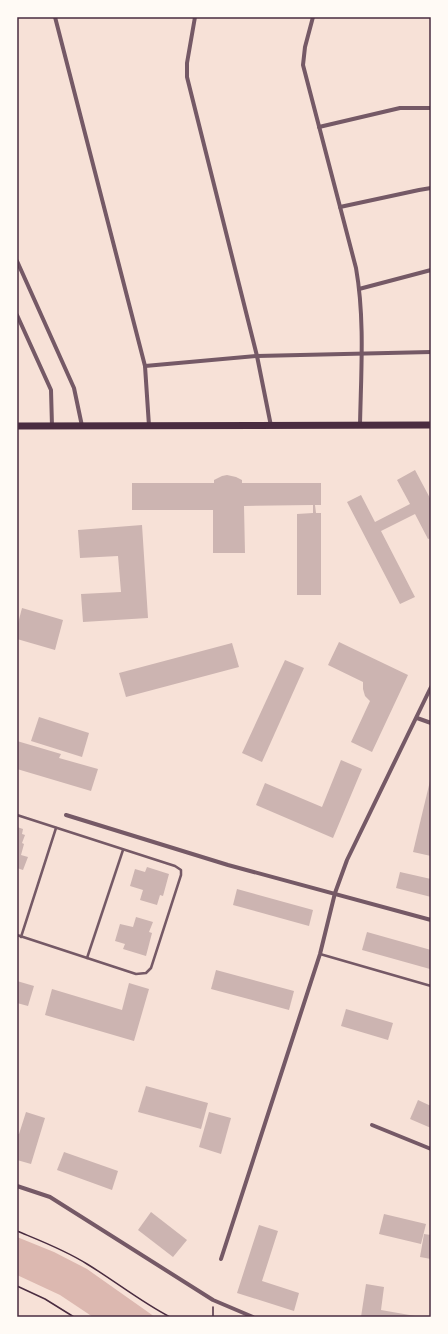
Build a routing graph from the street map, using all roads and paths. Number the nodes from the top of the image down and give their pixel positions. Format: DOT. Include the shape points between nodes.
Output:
graph roads {
  1 [pos="55,17"];
  2 [pos="196,17"];
  3 [pos="313,17"];
  4 [pos="431,108"];
  5 [pos="319,127"];
  6 [pos="431,188"];
  7 [pos="340,208"];
  8 [pos="17,260"];
  9 [pos="431,270"];
  10 [pos="359,289"];
  11 [pos="17,315"];
  12 [pos="361,352"];
  13 [pos="431,352"];
  14 [pos="257,356"];
  15 [pos="145,366"];
  16 [pos="360,425"];
  17 [pos="431,425"];
  18 [pos="17,426"];
  19 [pos="52,426"];
  20 [pos="82,426"];
  21 [pos="149,426"];
  22 [pos="271,426"];
  23 [pos="431,688"];
  24 [pos="417,718"];
  25 [pos="431,723"];
  26 [pos="17,815"];
  27 [pos="66,815"];
  28 [pos="56,828"];
  29 [pos="123,850"];
  30 [pos="335,893"];
  31 [pos="431,920"];
  32 [pos="17,935"];
  33 [pos="21,937"];
  34 [pos="320,954"];
  35 [pos="87,958"];
  36 [pos="431,986"];
  37 [pos="372,1124"];
  38 [pos="431,1149"];
  39 [pos="17,1186"];
  40 [pos="17,1232"];
  41 [pos="221,1259"];
  42 [pos="17,1286"];
  43 [pos="213,1300"];
  44 [pos="74,1317"];
  45 [pos="170,1317"];
  46 [pos="213,1317"];
  47 [pos="253,1317"];
  1 -- 15 [label="street"];
  2 -- 14 [label="street" via="187,63 187,77"];
  3 -- 5 [label="street" via="305,47 304,65"];
  4 -- 5 [label="street" via="400,108"];
  5 -- 7 [label="street"];
  6 -- 7 [label="street"];
  7 -- 10 [label="street"];
  8 -- 20 [label="street" via="74,388"];
  9 -- 10 [label="street"];
  10 -- 12 [label="street"];
  11 -- 19 [label="street" via="51,390"];
  12 -- 13 [label="street"];
  12 -- 14 [label="street"];
  12 -- 16 [label="street"];
  14 -- 15 [label="street"];
  14 -- 22 [label="street"];
  15 -- 21 [label="street"];
  16 -- 17 [label="main road"];
  16 -- 22 [label="main road"];
  18 -- 19 [label="main road"];
  19 -- 20 [label="main road"];
  20 -- 21 [label="main road"];
  21 -- 22 [label="main road"];
  23 -- 24 [label="street"];
  24 -- 25 [label="street"];
  24 -- 30 [label="street" via="347,860"];
  26 -- 28 [label="lane"];
  27 -- 30 [label="street" via="228,865"];
  28 -- 29 [label="lane"];
  28 -- 33 [label="lane"];
  29 -- 35 [label="lane"];
  29 -- 35 [label="lane" via="176,866 181,870 151,968 146,973 136,974"];
  30 -- 31 [label="street"];
  30 -- 34 [label="street"];
  32 -- 33 [label="lane"];
  33 -- 35 [label="lane"];
  34 -- 36 [label="lane"];
  34 -- 41 [label="street"];
  37 -- 38 [label="street"];
  39 -- 43 [label="street" via="50,1197"];
  40 -- 45 [label="path" via="86,1263"];
  42 -- 44 [label="path"];
  43 -- 46 [label="path"];
  43 -- 47 [label="street"];
}
